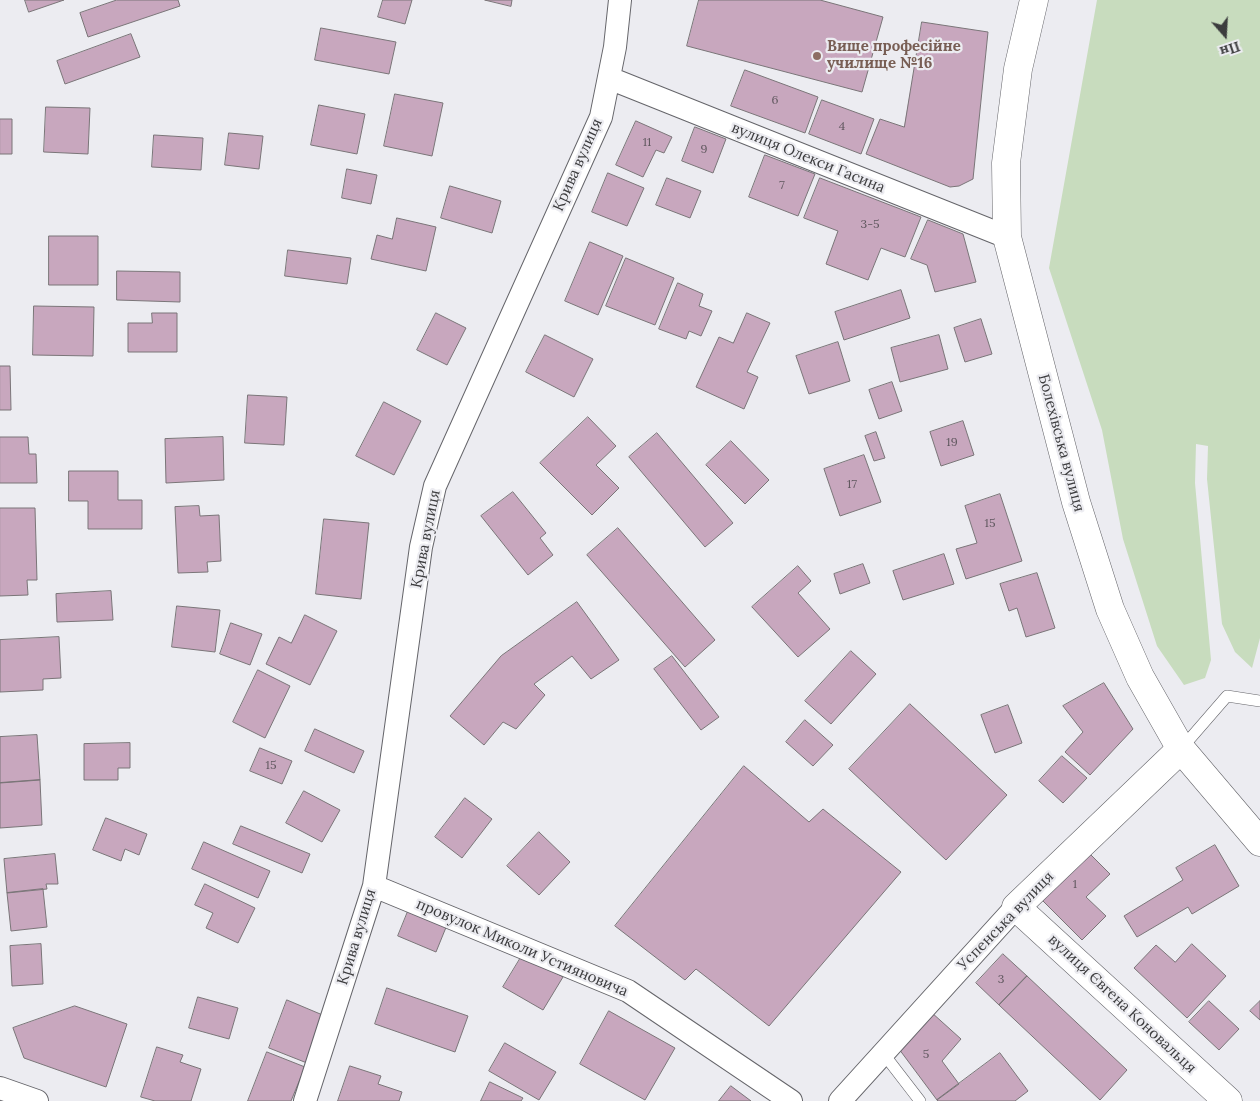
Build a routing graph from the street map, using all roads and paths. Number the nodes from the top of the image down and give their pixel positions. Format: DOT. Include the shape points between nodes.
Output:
graph roads {
  1 [pos="620,0"];
  2 [pos="1034,0"];
  3 [pos="609,78"];
  4 [pos="1007,238"];
  5 [pos="1260,700"];
  6 [pos="1181,749"];
  7 [pos="1260,842"];
  8 [pos="374,886"];
  9 [pos="1016,907"];
  10 [pos="883,1053"];
  11 [pos="0,1088"];
  12 [pos="37,1101"];
  13 [pos="305,1101"];
  14 [pos="791,1101"];
  15 [pos="840,1101"];
  16 [pos="920,1101"];
  17 [pos="1228,1101"];
  1 -- 3 [label="street, Крива вулиця"];
  2 -- 4 [label="main road, Болехівська вулиця" via="1018,69 1006,163"];
  3 -- 4 [label="street, вулиця Олекси Гасина"];
  3 -- 8 [label="street, Крива вулиця" via="601,117 435,486 422,547"];
  4 -- 6 [label="main road, Болехівська вулиця" via="1076,502 1110,609 1140,677"];
  5 -- 6 [label="lane" via="1227,696"];
  6 -- 7 [label="main road, Болехівська вулиця"];
  6 -- 9 [label="main road, Успенська вулиця"];
  8 -- 13 [label="street, Крива вулиця"];
  8 -- 14 [label="street, провулок Миколи Устияновича" via="628,991"];
  9 -- 10 [label="street, Успенська вулиця"];
  9 -- 17 [label="main road, вулиця Євгена Коновальця"];
  10 -- 15 [label="street, Успенська вулиця"];
  10 -- 16 [label="lane"];
  11 -- 12 [label="street"];
}
